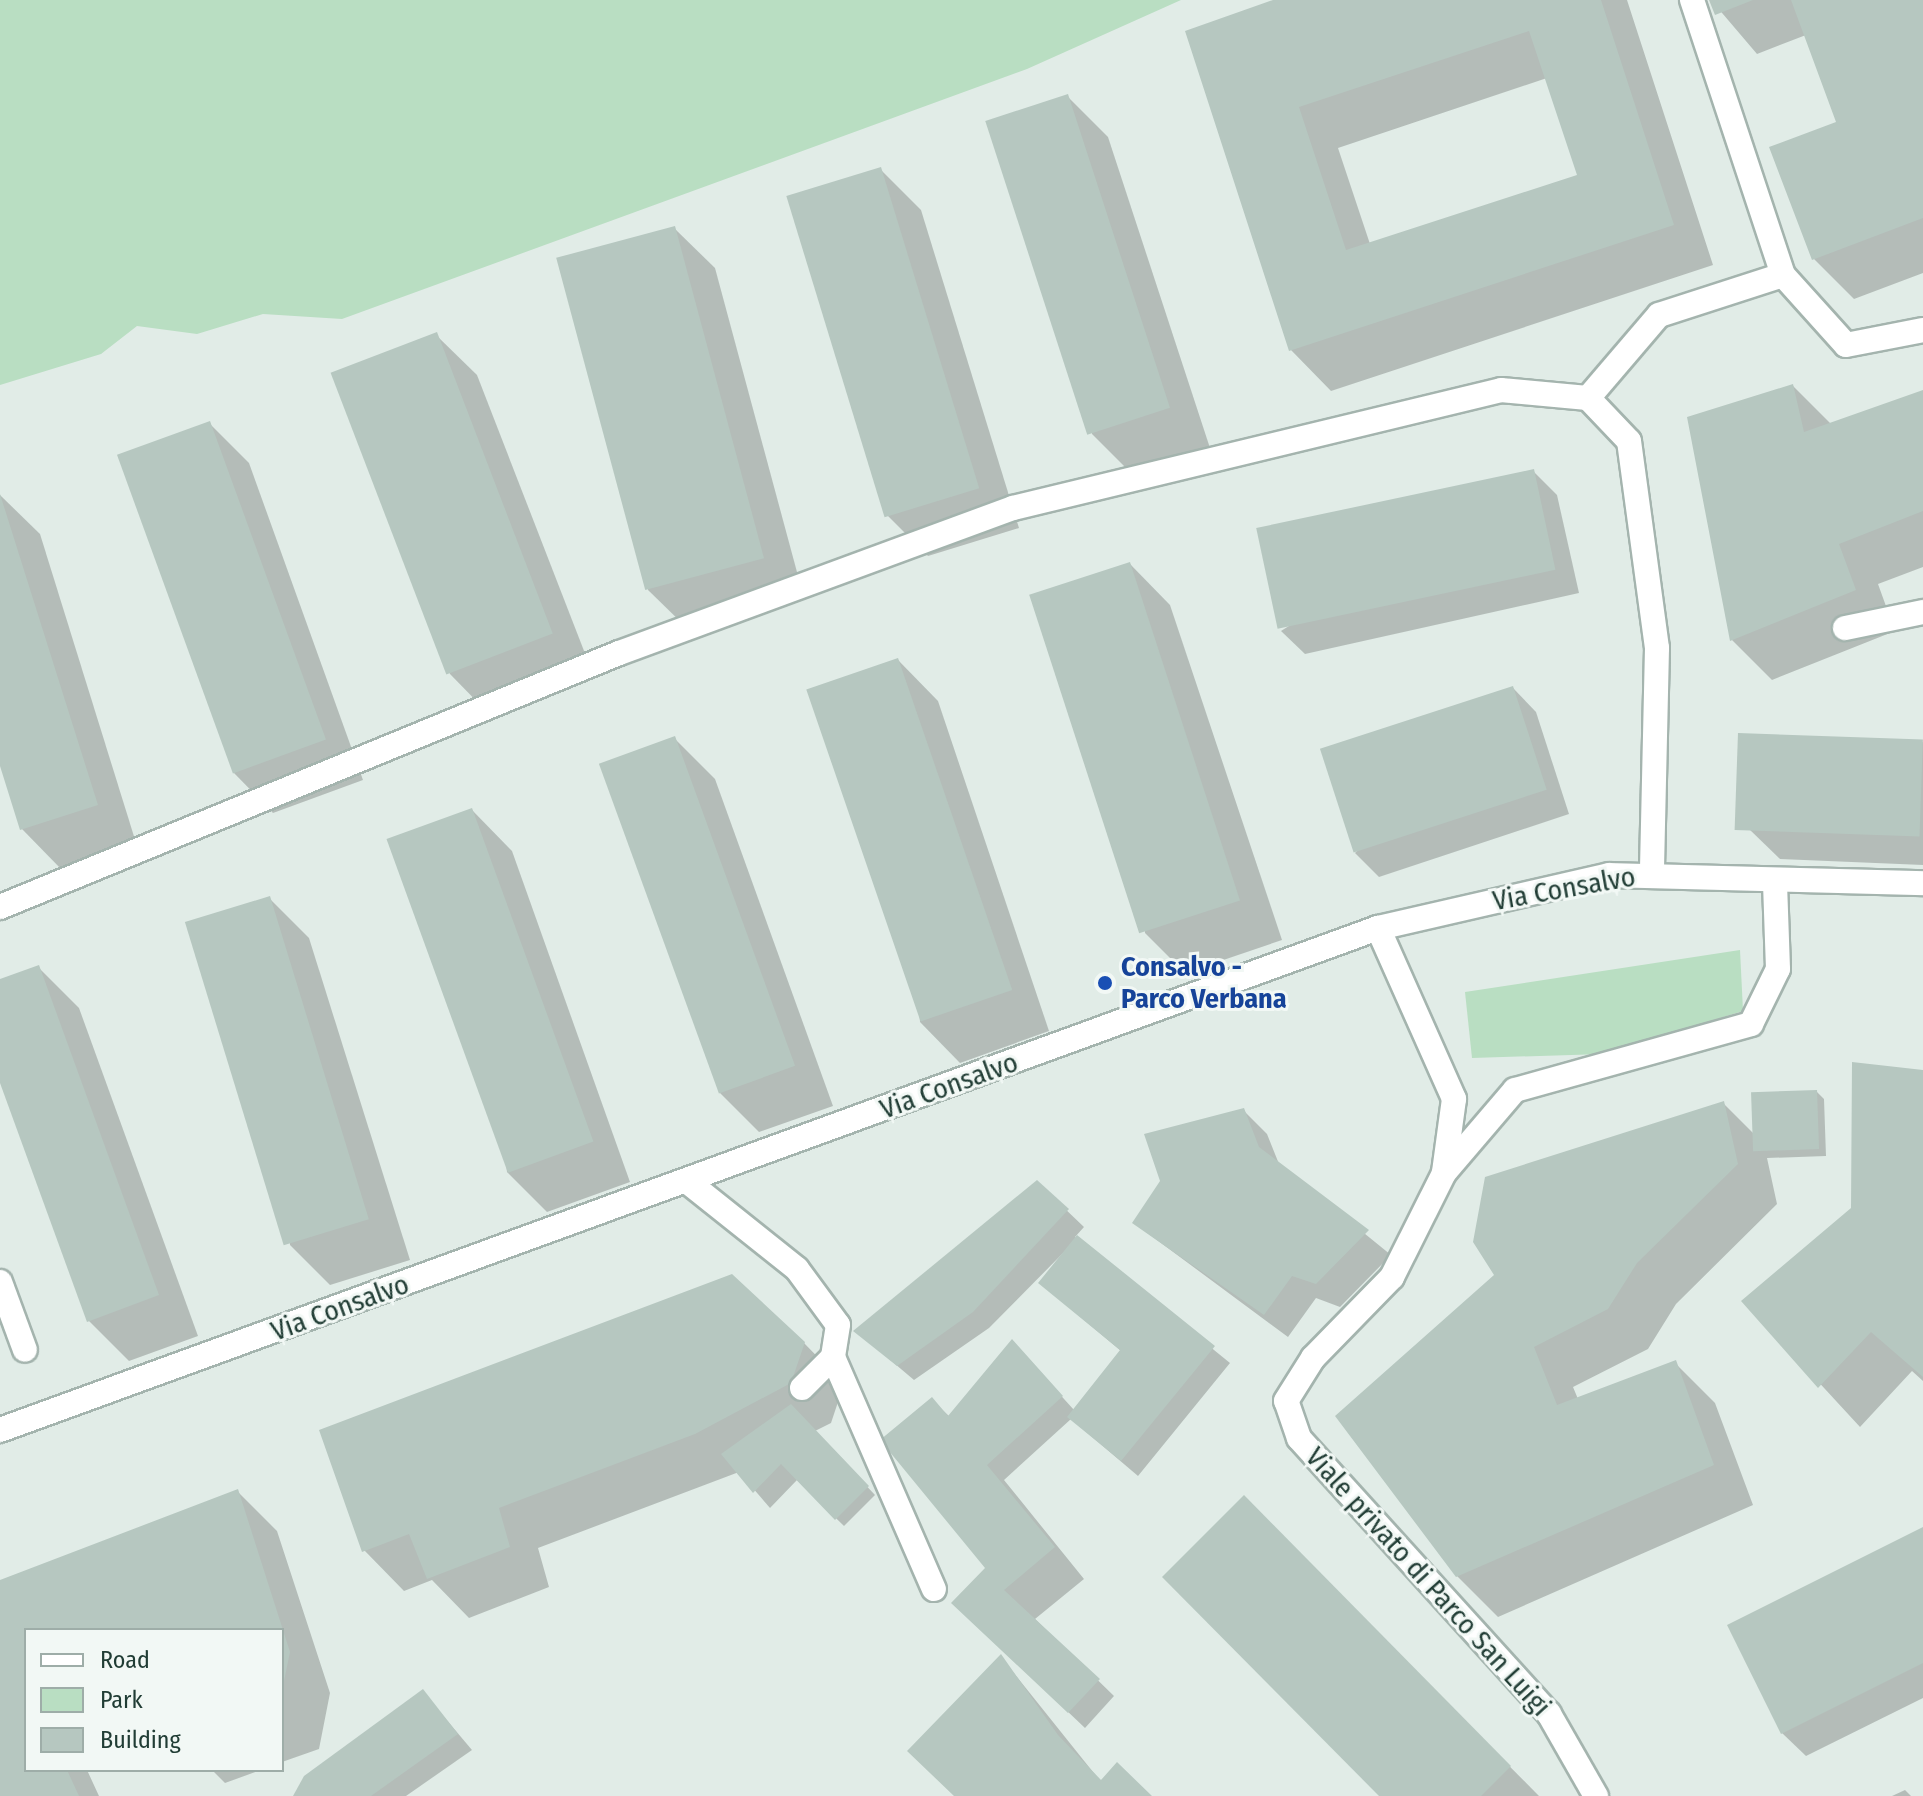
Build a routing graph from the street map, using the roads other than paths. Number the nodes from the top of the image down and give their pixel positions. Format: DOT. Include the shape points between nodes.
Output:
graph roads {
  1 [pos="1692,0"];
  2 [pos="1783,275"];
  3 [pos="1923,330"];
  4 [pos="1588,398"];
  5 [pos="1923,612"];
  6 [pos="1845,628"];
  7 [pos="1652,873"];
  8 [pos="1775,883"];
  9 [pos="1923,883"];
  10 [pos="0,907"];
  11 [pos="1378,928"];
  12 [pos="1444,1173"];
  13 [pos="688,1182"];
  14 [pos="0,1282"];
  15 [pos="25,1350"];
  16 [pos="833,1357"];
  17 [pos="802,1388"];
  18 [pos="0,1430"];
  19 [pos="934,1589"];
  20 [pos="1596,1796"];
  1 -- 2 [label="street"];
  2 -- 3 [label="street" via="1846,345"];
  2 -- 4 [label="street" via="1659,315"];
  4 -- 7 [label="street" via="1629,441 1657,648"];
  4 -- 10 [label="street" via="1501,390 1013,508 619,653"];
  5 -- 6 [label="street"];
  7 -- 8 [label="street, Via Consalvo"];
  7 -- 11 [label="street, Via Consalvo" via="1609,875"];
  8 -- 9 [label="street, Via Consalvo"];
  8 -- 12 [label="street" via="1778,969 1751,1024 1515,1090"];
  11 -- 12 [label="street" via="1454,1099"];
  11 -- 13 [label="street, Via Consalvo"];
  12 -- 20 [label="street, Viale privato di Parco San Luigi" via="1392,1277 1313,1358 1286,1401 1299,1438 1549,1714"];
  13 -- 16 [label="street" via="797,1269 838,1325"];
  13 -- 18 [label="street, Via Consalvo"];
  14 -- 15 [label="street"];
  16 -- 17 [label="street"];
  16 -- 19 [label="street"];
}
